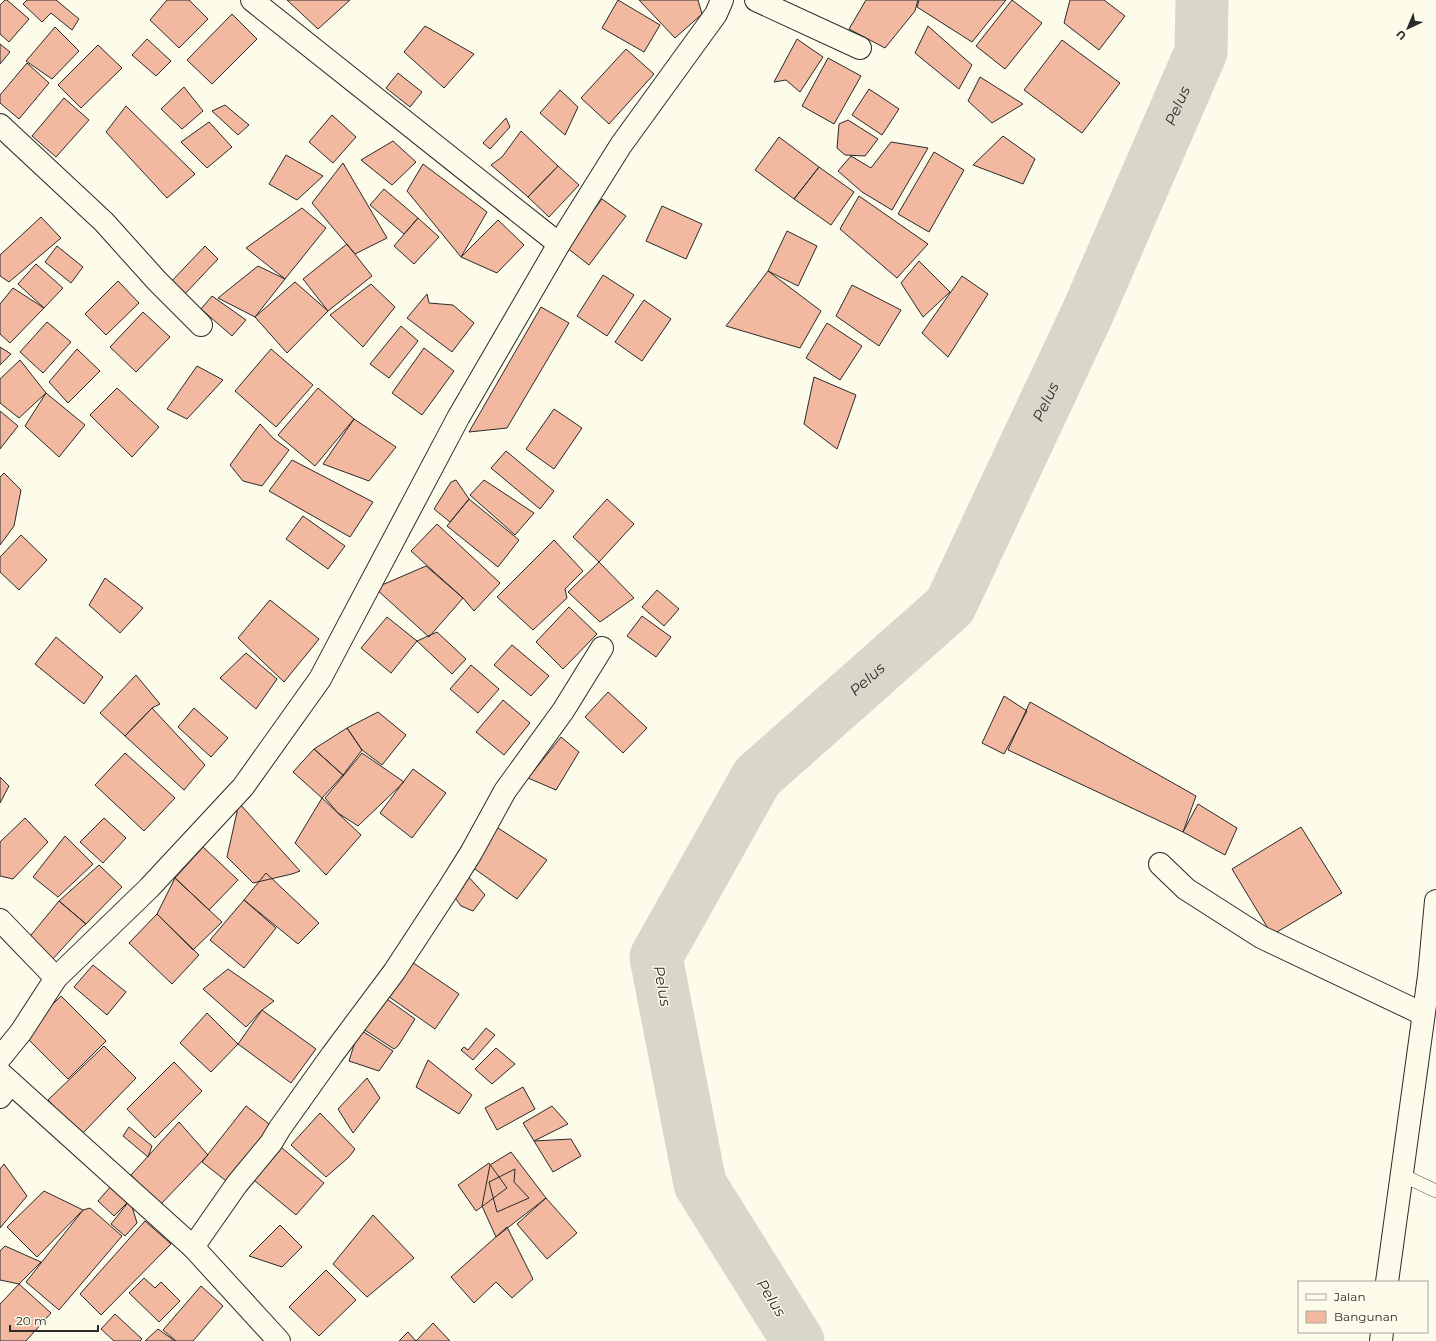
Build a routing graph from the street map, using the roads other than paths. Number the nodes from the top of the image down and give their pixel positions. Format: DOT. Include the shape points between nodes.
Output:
graph roads {
  1 [pos="252,0"];
  2 [pos="722,0"];
  3 [pos="756,0"];
  4 [pos="860,48"];
  5 [pos="0,125"];
  6 [pos="559,244"];
  7 [pos="201,325"];
  8 [pos="602,648"];
  9 [pos="1160,864"];
  10 [pos="1436,901"];
  11 [pos="0,920"];
  12 [pos="56,978"];
  13 [pos="1424,1014"];
  14 [pos="0,1058"];
  15 [pos="4,1084"];
  16 [pos="1402,1175"];
  17 [pos="1436,1191"];
  18 [pos="193,1247"];
  19 [pos="1387,1281"];
  20 [pos="278,1341"];
  1 -- 6 [label="street"];
  2 -- 6 [label="street" via="716,14 621,145"];
  3 -- 4 [label="street"];
  5 -- 7 [label="street" via="104,222"];
  6 -- 12 [label="street" via="458,418 320,679 242,787 149,888"];
  8 -- 18 [label="street" via="563,711 505,791 449,888 394,972"];
  9 -- 13 [label="street" via="1186,889 1261,937"];
  10 -- 13 [label="street"];
  11 -- 12 [label="street"];
  12 -- 14 [label="street" via="21,1032"];
  13 -- 16 [label="street"];
  15 -- 18 [label="street"];
  16 -- 17 [label="lane"];
  16 -- 19 [label="street"];
  18 -- 20 [label="street"];
}
